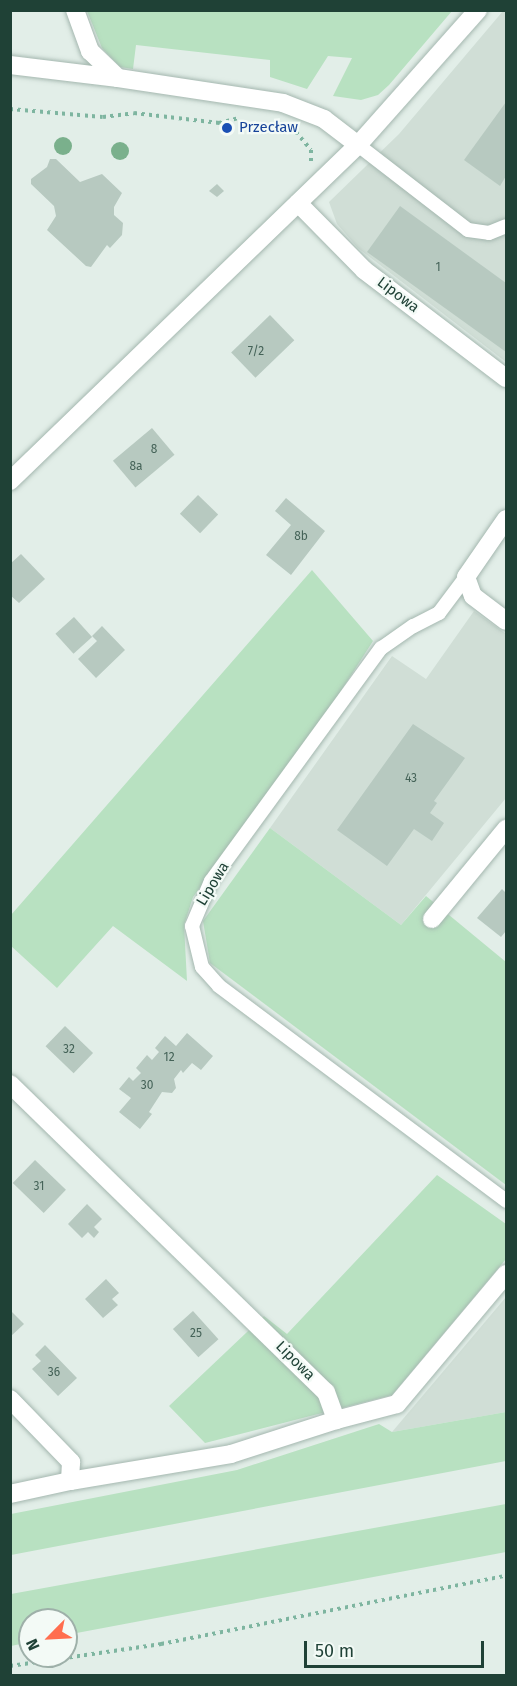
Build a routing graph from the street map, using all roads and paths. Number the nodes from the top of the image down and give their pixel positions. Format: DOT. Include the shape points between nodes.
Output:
graph roads {
  1 [pos="478,10"];
  2 [pos="76,16"];
  3 [pos="10,65"];
  4 [pos="118,78"];
  5 [pos="10,109"];
  6 [pos="248,116"];
  7 [pos="358,145"];
  8 [pos="298,203"];
  9 [pos="507,226"];
  10 [pos="507,378"];
  11 [pos="12,477"];
  12 [pos="507,519"];
  13 [pos="466,577"];
  14 [pos="507,621"];
  15 [pos="507,829"];
  16 [pos="432,919"];
  17 [pos="10,1084"];
  18 [pos="507,1201"];
  19 [pos="507,1274"];
  20 [pos="10,1399"];
  21 [pos="336,1420"];
  22 [pos="70,1481"];
  23 [pos="10,1494"];
  24 [pos="507,1576"];
  25 [pos="10,1666"];
  1 -- 7 [label="street"];
  2 -- 4 [label="street" via="90,51"];
  3 -- 4 [label="street"];
  4 -- 7 [label="street" via="283,103 324,119"];
  5 -- 6 [label="path" via="103,117 134,113 219,123"];
  7 -- 8 [label="street"];
  7 -- 9 [label="lane" via="468,230 489,233"];
  8 -- 10 [label="street, Lipowa" via="364,270"];
  8 -- 11 [label="street"];
  12 -- 13 [label="street, Lipowa"];
  13 -- 14 [label="street" via="473,596"];
  13 -- 18 [label="lane, Lipowa" via="439,613 381,648 211,881 192,926 202,967 219,986"];
  15 -- 16 [label="street"];
  17 -- 21 [label="street, Lipowa" via="326,1392"];
  19 -- 21 [label="street" via="397,1404"];
  20 -- 22 [label="street" via="71,1462"];
  21 -- 22 [label="street" via="231,1454"];
  22 -- 23 [label="street"];
  24 -- 25 [label="path" via="161,1644"];
}
